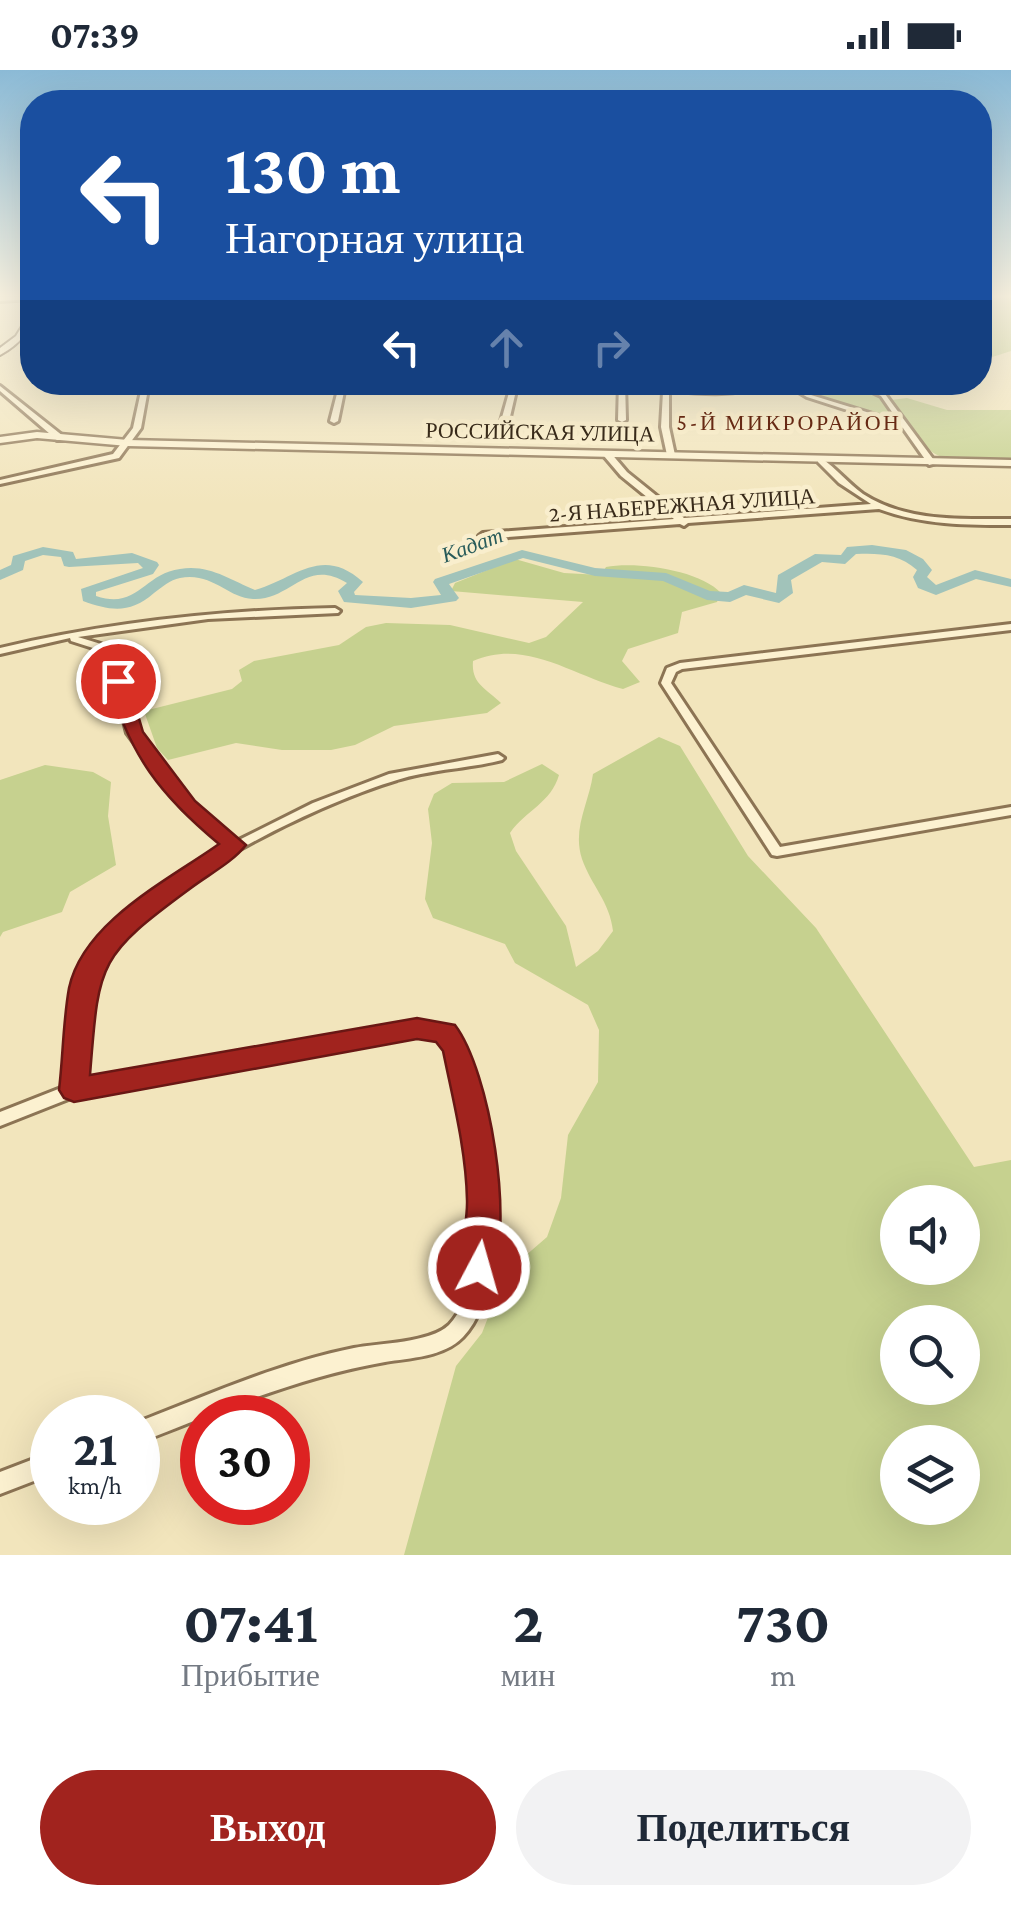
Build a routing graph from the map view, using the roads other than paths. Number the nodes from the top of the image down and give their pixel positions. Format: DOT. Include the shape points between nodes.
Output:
graph roads {
  1 [pos="0,388"];
  2 [pos="143,395"];
  3 [pos="340,395"];
  4 [pos="512,395"];
  5 [pos="622,395"];
  6 [pos="666,395"];
  7 [pos="807,395"];
  8 [pos="884,395"];
  9 [pos="898,415"];
  10 [pos="882,418"];
  11 [pos="622,420"];
  12 [pos="334,421"];
  13 [pos="505,421"];
  14 [pos="44,426"];
  15 [pos="907,427"];
  16 [pos="28,435"];
  17 [pos="60,438"];
  18 [pos="0,440"];
  19 [pos="128,444"];
  20 [pos="607,454"];
  21 [pos="671,455"];
  22 [pos="821,460"];
  23 [pos="932,463"];
  24 [pos="1011,465"];
  25 [pos="0,482"];
  26 [pos="882,506"];
  27 [pos="1011,522"];
  28 [pos="684,523"];
  29 [pos="483,536"];
  30 [pos="335,611"];
  31 [pos="1011,627"];
  32 [pos="68,639"];
  33 [pos="0,651"];
  34 [pos="498,758"];
  35 [pos="1011,811"];
  36 [pos="234,845"];
  37 [pos="74,1090"];
  38 [pos="0,1119"];
  39 [pos="160,1424"];
  40 [pos="30,1471"];
  41 [pos="0,1483"];
  1 -- 14 [label="street"];
  2 -- 19 [label="street"];
  3 -- 12 [label="street"];
  4 -- 13 [label="street"];
  5 -- 11 [label="street"];
  6 -- 21 [label="street"];
  7 -- 10 [label="street"];
  8 -- 9 [label="street"];
  9 -- 10 [label="street"];
  9 -- 15 [label="street"];
  10 -- 15 [label="street"];
  14 -- 16 [label="street"];
  14 -- 17 [label="street"];
  15 -- 23 [label="street"];
  16 -- 17 [label="street, РОССИЙСКАЯ УЛИЦА"];
  16 -- 18 [label="street, РОССИЙСКАЯ УЛИЦА"];
  17 -- 19 [label="street, РОССИЙСКАЯ УЛИЦА"];
  19 -- 20 [label="street, РОССИЙСКАЯ УЛИЦА"];
  19 -- 25 [label="street, РОССИЙСКАЯ УЛИЦА" via="105,462"];
  20 -- 21 [label="street, РОССИЙСКАЯ УЛИЦА"];
  20 -- 28 [label="street"];
  21 -- 22 [label="street, РОССИЙСКАЯ УЛИЦА"];
  22 -- 23 [label="street, РОССИЙСКАЯ УЛИЦА"];
  22 -- 26 [label="street"];
  23 -- 24 [label="street, РОССИЙСКАЯ УЛИЦА"];
  26 -- 27 [label="street" via="907,519"];
  26 -- 28 [label="street, 2-Я НАБЕРЕЖНАЯ УЛИЦА"];
  28 -- 29 [label="street, 2-Я НАБЕРЕЖНАЯ УЛИЦА"];
  30 -- 32 [label="street" via="228,612"];
  31 -- 35 [label="street" via="680,666 666,682 777,852"];
  32 -- 33 [label="street"];
  32 -- 36 [label="street" via="97,646 118,681 133,733 187,806"];
  34 -- 36 [label="street" via="384,780"];
  36 -- 37 [label="street" via="138,914 98,953 83,985"];
  37 -- 38 [label="street"];
  37 -- 39 [label="street" via="417,1028 445,1032 457,1048 484,1202 484,1238 467,1317 454,1333 413,1348 329,1360"];
  40 -- 41 [label="street"];
}
